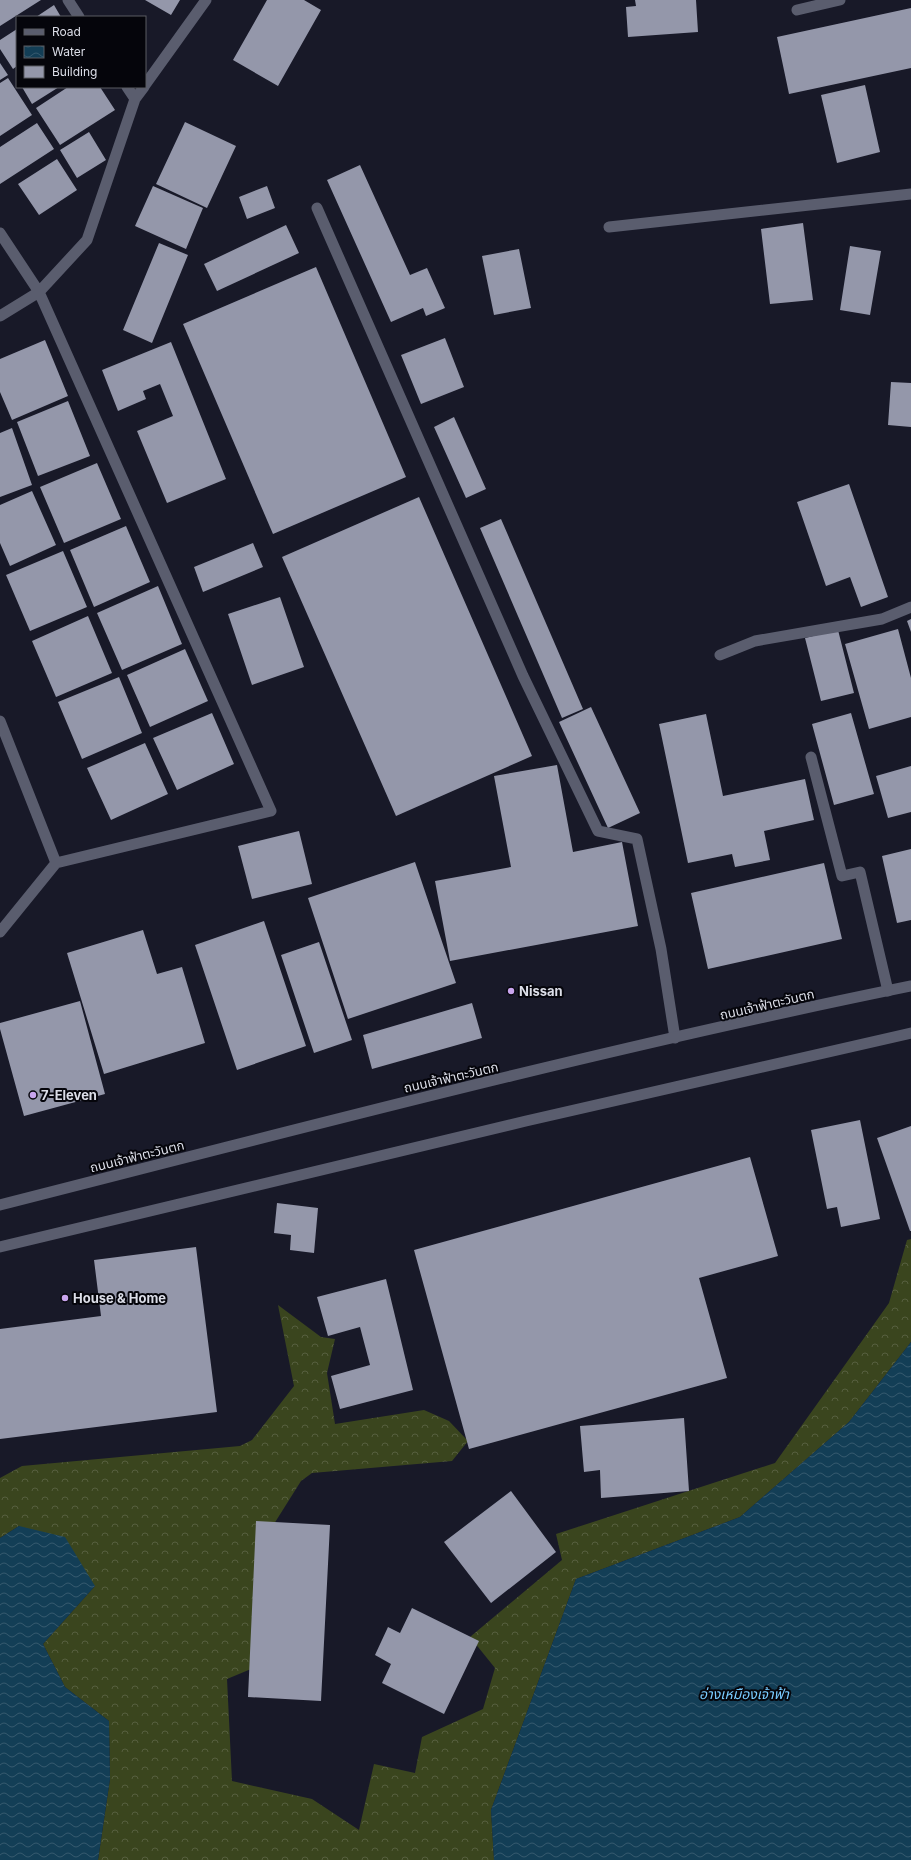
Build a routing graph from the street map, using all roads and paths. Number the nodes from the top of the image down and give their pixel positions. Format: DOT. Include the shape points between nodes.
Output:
graph roads {
  1 [pos="68,0"];
  2 [pos="206,0"];
  3 [pos="840,0"];
  4 [pos="798,10"];
  5 [pos="78,16"];
  6 [pos="146,83"];
  7 [pos="128,88"];
  8 [pos="143,88"];
  9 [pos="135,99"];
  10 [pos="911,194"];
  11 [pos="317,208"];
  12 [pos="609,227"];
  13 [pos="0,232"];
  14 [pos="39,292"];
  15 [pos="0,316"];
  16 [pos="911,607"];
  17 [pos="720,655"];
  18 [pos="0,720"];
  19 [pos="811,757"];
  20 [pos="56,863"];
  21 [pos="0,932"];
  22 [pos="911,986"];
  23 [pos="888,991"];
  24 [pos="911,1033"];
  25 [pos="675,1038"];
  26 [pos="0,1205"];
  27 [pos="0,1247"];
  1 -- 5 [label="main road"];
  2 -- 6 [label="main road"];
  3 -- 4 [label="main road"];
  7 -- 9 [label="main road"];
  8 -- 9 [label="main road"];
  9 -- 14 [label="main road" via="87,240"];
  10 -- 12 [label="main road"];
  11 -- 25 [label="main road" via="523,676 598,831 637,840 661,949"];
  13 -- 14 [label="main road"];
  14 -- 15 [label="main road"];
  14 -- 20 [label="main road" via="270,811"];
  16 -- 17 [label="main road" via="882,619 755,641"];
  18 -- 20 [label="main road"];
  19 -- 23 [label="main road" via="842,876 860,872"];
  20 -- 21 [label="main road"];
  22 -- 23 [label="main road, ถนนเจ้าฟ้าตะวันตก"];
  23 -- 25 [label="main road, ถนนเจ้าฟ้าตะวันตก"];
  24 -- 27 [label="main road" via="526,1120"];
  25 -- 26 [label="main road, ถนนเจ้าฟ้าตะวันตก" via="393,1105"];
}
